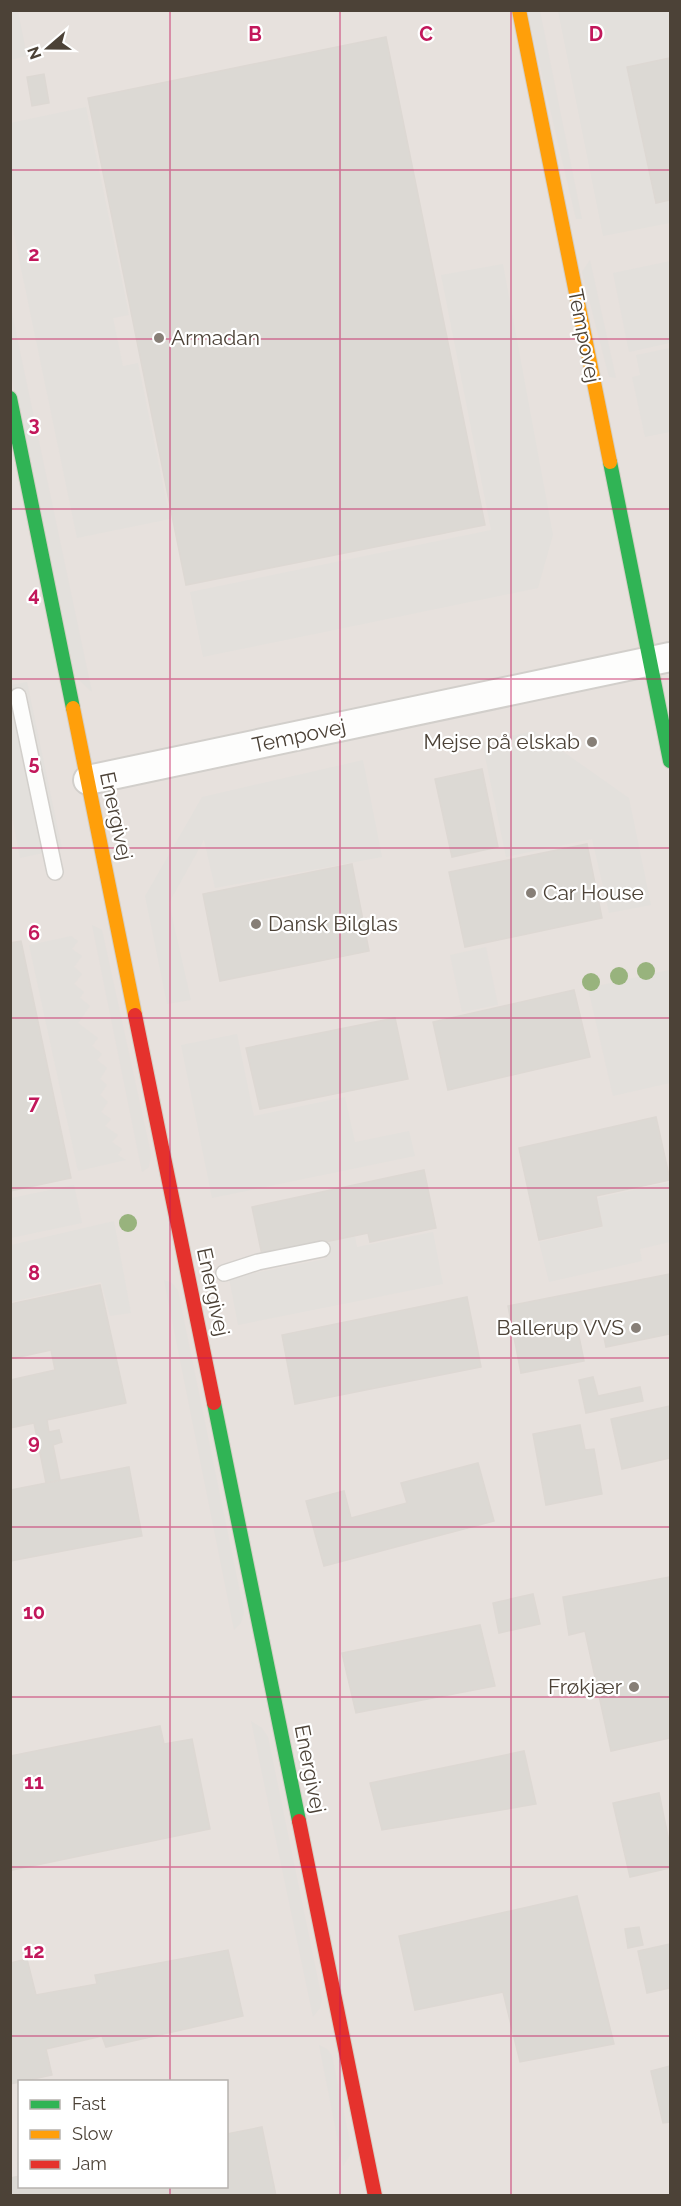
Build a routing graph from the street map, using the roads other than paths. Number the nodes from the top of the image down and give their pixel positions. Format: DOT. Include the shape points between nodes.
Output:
graph roads {
  1 [pos="519,10"];
  2 [pos="10,398"];
  3 [pos="660,658"];
  4 [pos="18,696"];
  5 [pos="670,761"];
  6 [pos="88,780"];
  7 [pos="55,872"];
  8 [pos="322,1249"];
  9 [pos="224,1273"];
  10 [pos="375,2196"];
  1 -- 3 [label="street, Tempovej"];
  2 -- 6 [label="street, Energivej"];
  3 -- 5 [label="street, Tempovej"];
  3 -- 6 [label="street, Tempovej"];
  4 -- 7 [label="lane"];
  6 -- 10 [label="street, Energivej"];
  8 -- 9 [label="lane"];
}
